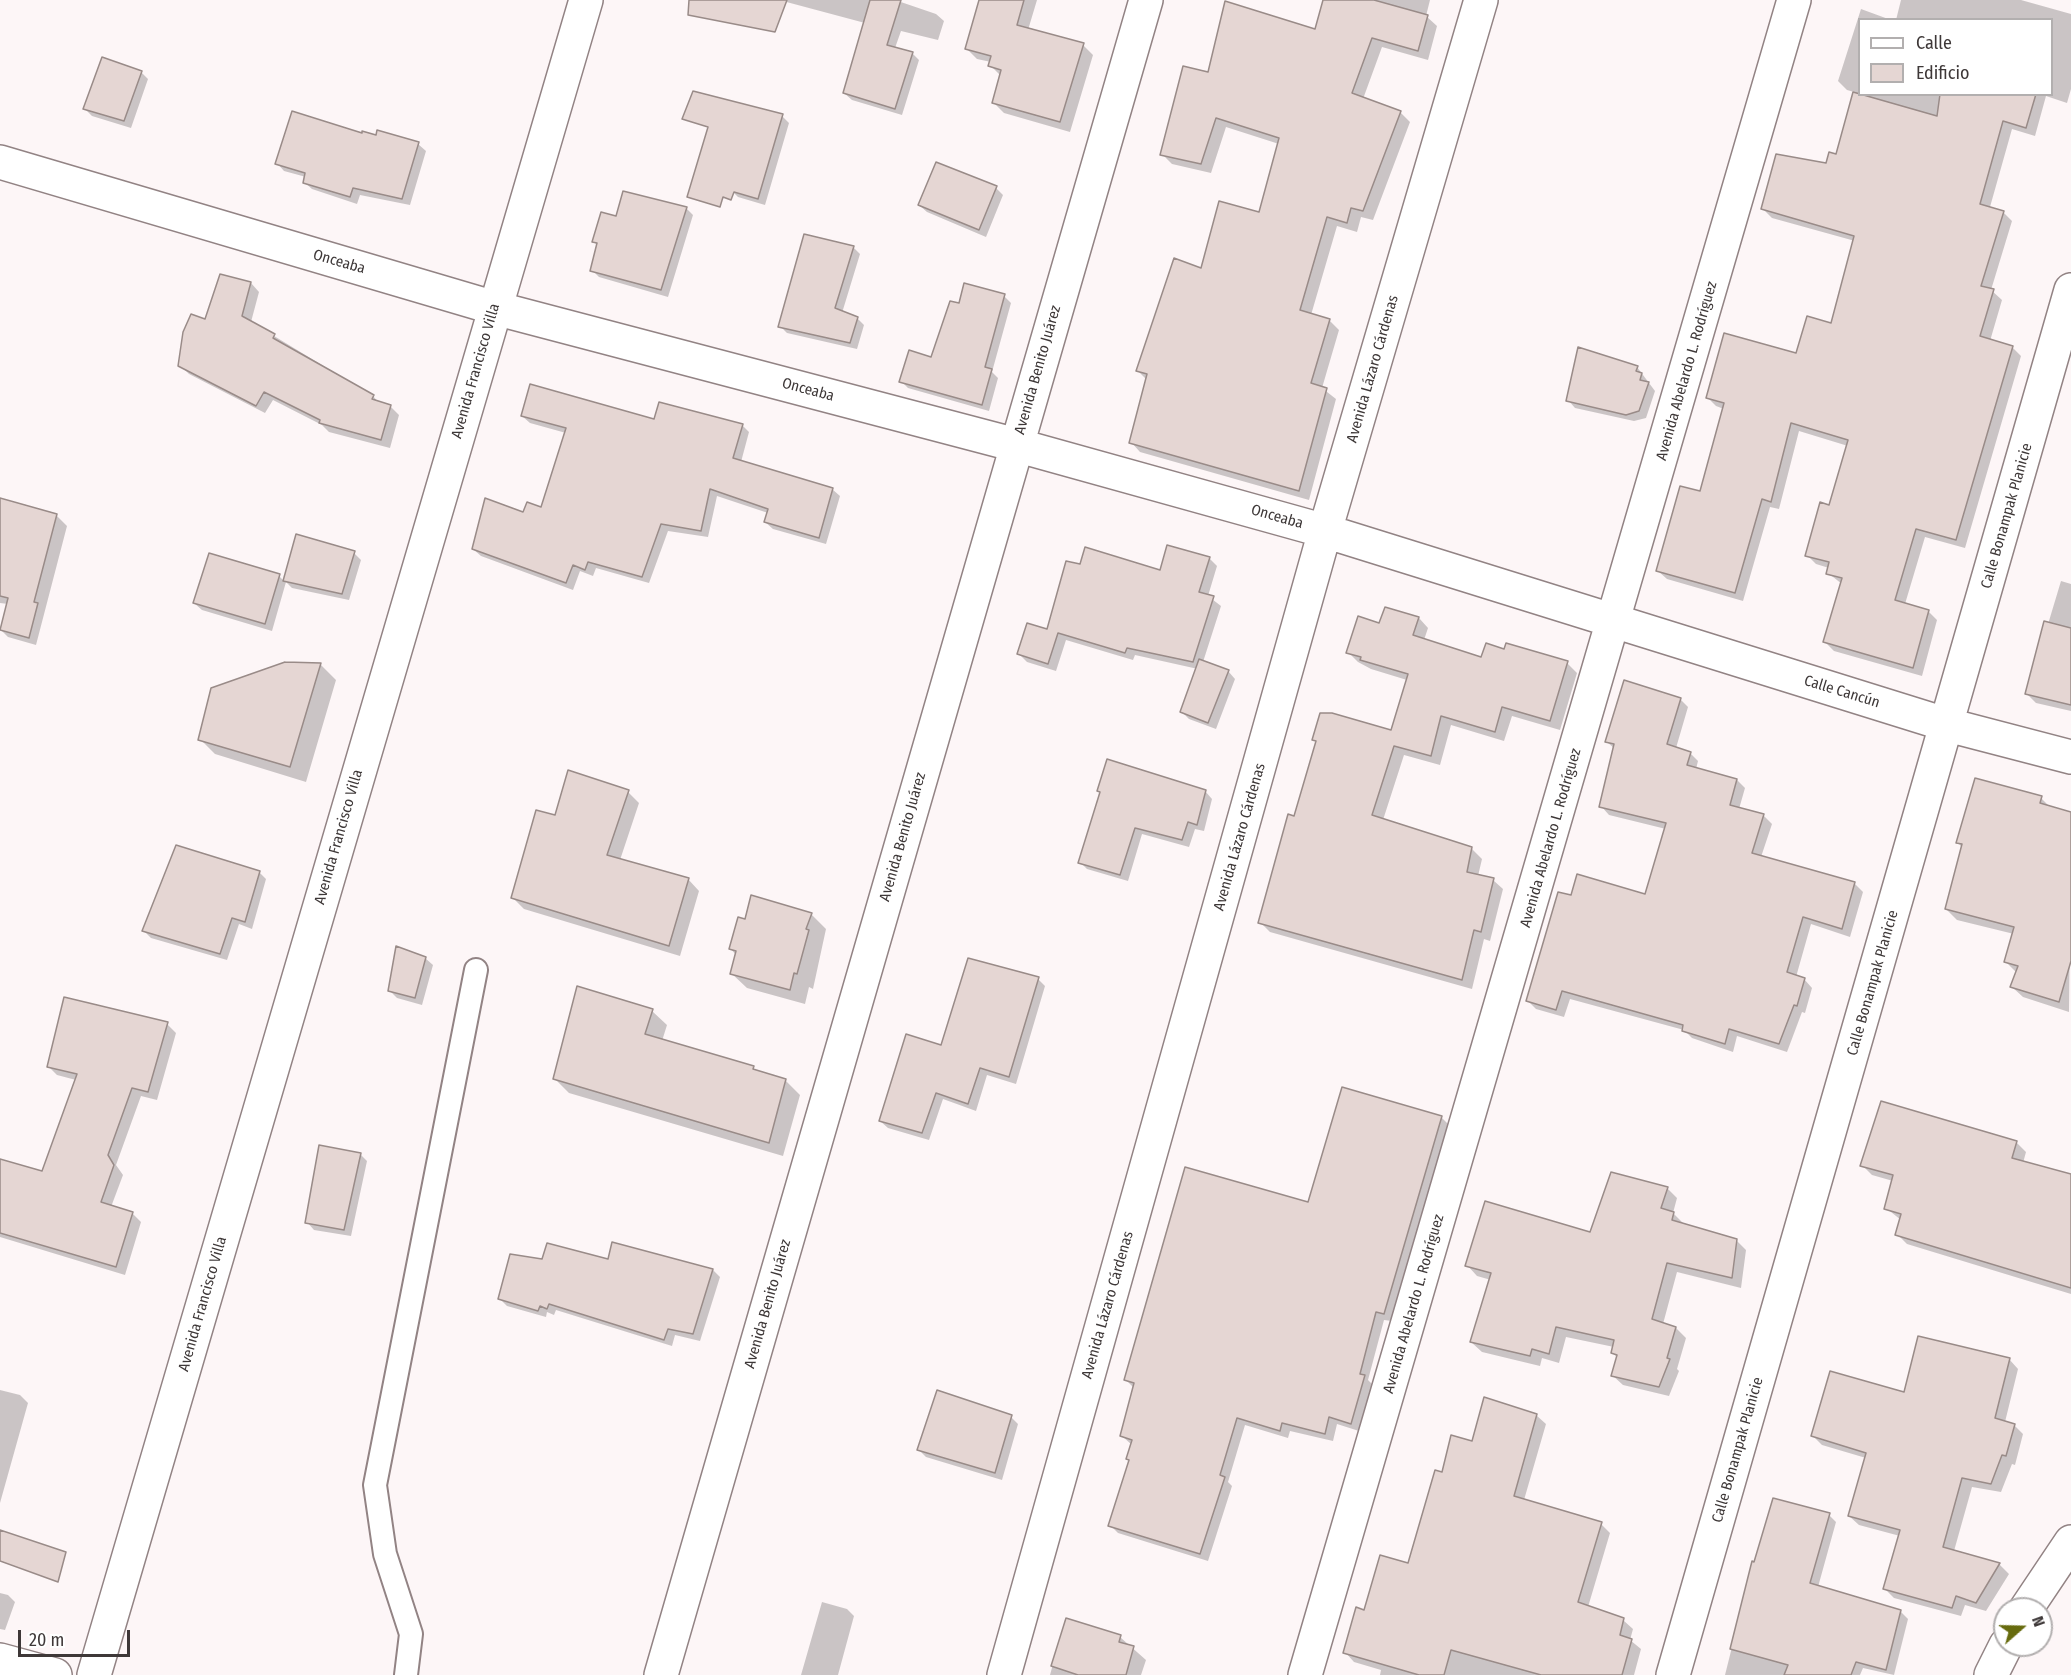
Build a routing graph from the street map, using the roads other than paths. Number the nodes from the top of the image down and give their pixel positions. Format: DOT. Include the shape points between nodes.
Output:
graph roads {
  1 [pos="586,0"];
  2 [pos="1146,0"];
  3 [pos="1481,0"];
  4 [pos="1794,0"];
  5 [pos="0,162"];
  6 [pos="2071,290"];
  7 [pos="495,308"];
  8 [pos="1016,445"];
  9 [pos="1325,531"];
  10 [pos="1615,621"];
  11 [pos="1948,725"];
  12 [pos="2071,757"];
  13 [pos="476,970"];
  14 [pos="2071,1542"];
  15 [pos="2034,1597"];
  16 [pos="2000,1657"];
  17 [pos="0,1660"];
  18 [pos="56,1675"];
  19 [pos="94,1675"];
  20 [pos="406,1675"];
  21 [pos="662,1675"];
  22 [pos="1004,1675"];
  23 [pos="1305,1675"];
  24 [pos="1673,1675"];
  25 [pos="1991,1675"];
  1 -- 7 [label="street, Avenida Francisco Villa"];
  2 -- 8 [label="street, Avenida Benito Juárez"];
  3 -- 9 [label="street, Avenida Lázaro Cárdenas"];
  4 -- 10 [label="street, Avenida Abelardo L. Rodríguez"];
  5 -- 7 [label="street, Onceaba"];
  6 -- 11 [label="street, Calle Bonampak Planicie"];
  7 -- 8 [label="street, Onceaba"];
  7 -- 19 [label="street, Avenida Francisco Villa"];
  8 -- 9 [label="street, Onceaba"];
  8 -- 21 [label="street, Avenida Benito Juárez"];
  9 -- 10 [label="street, Onceaba"];
  9 -- 22 [label="street, Avenida Lázaro Cárdenas"];
  10 -- 11 [label="street, Calle Cancún"];
  10 -- 23 [label="street, Avenida Abelardo L. Rodríguez"];
  11 -- 12 [label="street, Calle Cancún"];
  11 -- 24 [label="street, Calle Bonampak Planicie"];
  13 -- 20 [label="lane" via="375,1485 385,1554 411,1634"];
  14 -- 15 [label="street"];
  16 -- 25 [label="street"];
  17 -- 18 [label="street"];
}
